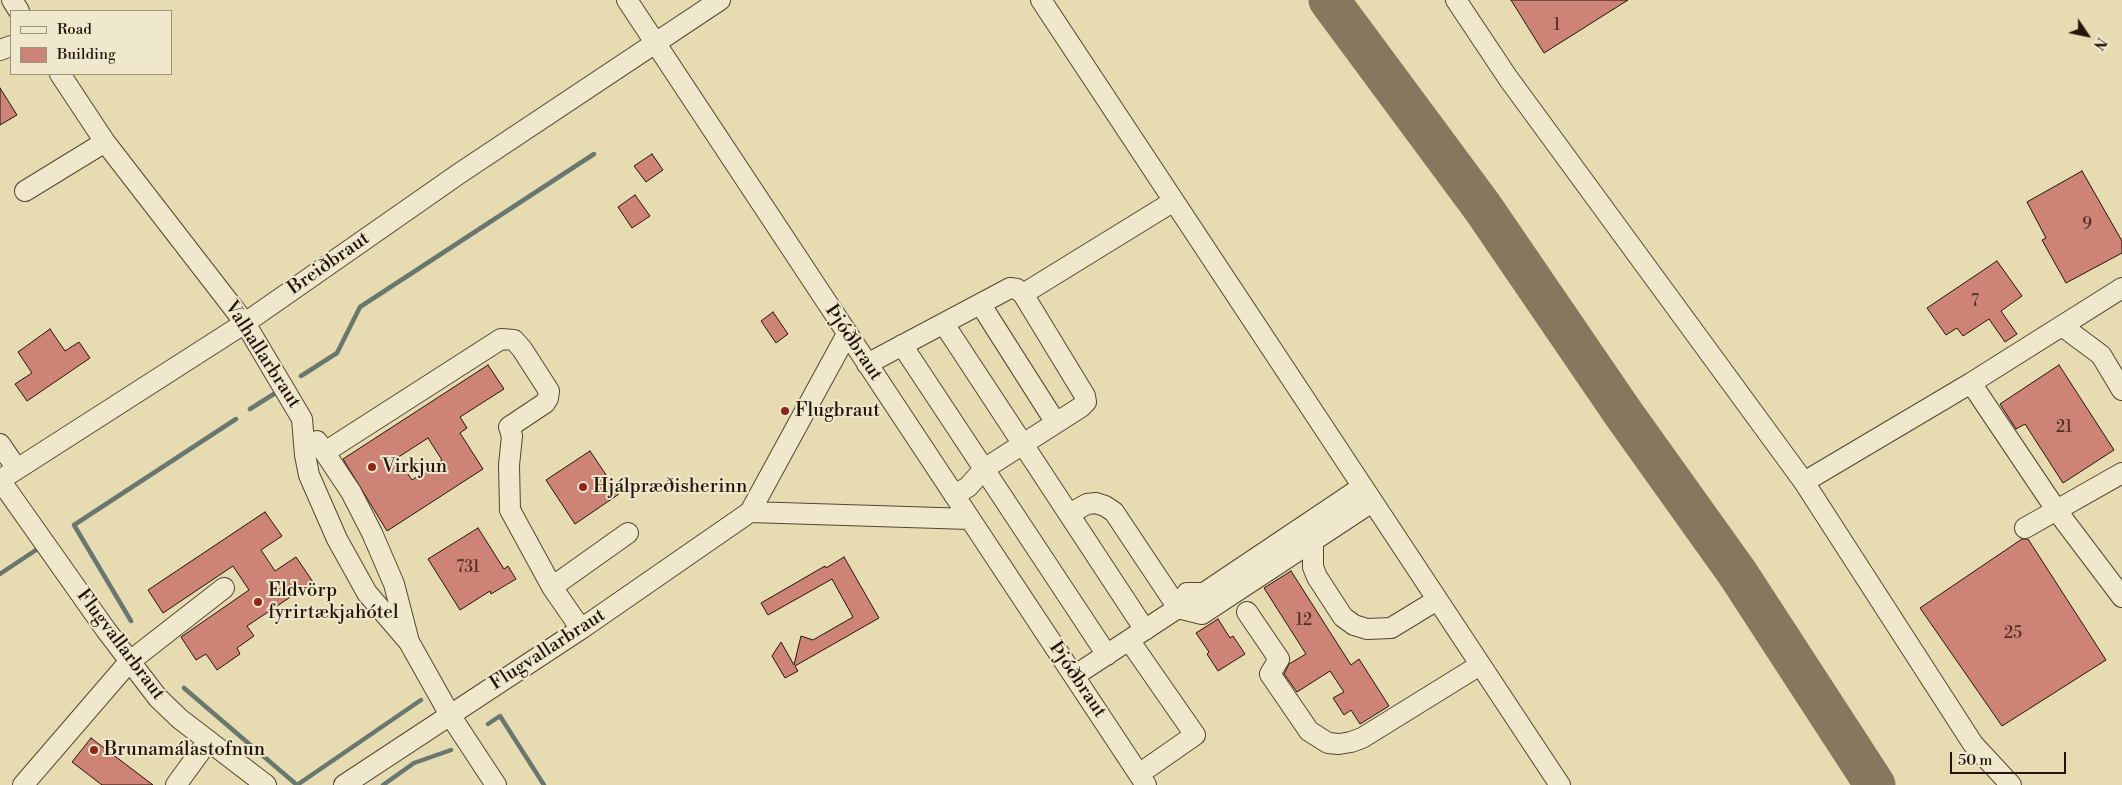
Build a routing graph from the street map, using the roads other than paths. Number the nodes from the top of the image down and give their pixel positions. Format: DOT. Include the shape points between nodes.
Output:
graph roads {
  1 [pos="626,0"];
  2 [pos="720,0"];
  3 [pos="1042,0"];
  4 [pos="1456,0"];
  5 [pos="654,44"];
  6 [pos="61,75"];
  7 [pos="106,142"];
  8 [pos="25,191"];
  9 [pos="1174,201"];
  10 [pos="2122,288"];
  11 [pos="1023,294"];
  12 [pos="981,305"];
  13 [pos="245,323"];
  14 [pos="944,324"];
  15 [pos="2062,326"];
  16 [pos="847,334"];
  17 [pos="902,346"];
  18 [pos="867,364"];
  19 [pos="1971,383"];
  20 [pos="2122,390"];
  21 [pos="302,418"];
  22 [pos="1056,423"];
  23 [pos="0,444"];
  24 [pos="1023,444"];
  25 [pos="325,452"];
  26 [pos="17,469"];
  27 [pos="984,469"];
  28 [pos="2122,473"];
  29 [pos="0,480"];
  30 [pos="1804,482"];
  31 [pos="954,495"];
  32 [pos="1367,495"];
  33 [pos="750,512"];
  34 [pos="2056,512"];
  35 [pos="1069,514"];
  36 [pos="1320,516"];
  37 [pos="970,519"];
  38 [pos="2025,528"];
  39 [pos="628,533"];
  40 [pos="1313,541"];
  41 [pos="552,587"];
  42 [pos="224,588"];
  43 [pos="2122,597"];
  44 [pos="1437,600"];
  45 [pos="1178,608"];
  46 [pos="1247,612"];
  47 [pos="581,629"];
  48 [pos="1137,635"];
  49 [pos="409,642"];
  50 [pos="1107,655"];
  51 [pos="129,662"];
  52 [pos="1480,665"];
  53 [pos="1074,676"];
  54 [pos="450,715"];
  55 [pos="208,741"];
  56 [pos="1143,779"];
  57 [pos="23,785"];
  58 [pos="176,785"];
  59 [pos="266,785"];
  60 [pos="344,785"];
  61 [pos="496,785"];
  62 [pos="1560,785"];
  63 [pos="2011,785"];
  1 -- 5 [label="street, Þjóðbraut"];
  2 -- 5 [label="street, Breiðbraut"];
  3 -- 9 [label="street"];
  4 -- 30 [label="street" via="1514,86"];
  5 -- 13 [label="street, Breiðbraut"];
  5 -- 16 [label="street, Þjóðbraut"];
  6 -- 7 [label="street, Valhallarbraut"];
  7 -- 8 [label="street"];
  7 -- 13 [label="street, Valhallarbraut"];
  9 -- 11 [label="street"];
  9 -- 32 [label="street"];
  10 -- 15 [label="street"];
  11 -- 12 [label="street" via="1010,288"];
  11 -- 22 [label="street" via="1085,396 1086,402 1081,407"];
  12 -- 14 [label="street"];
  12 -- 22 [label="street"];
  13 -- 21 [label="street, Valhallarbraut"];
  13 -- 26 [label="street, Breiðbraut"];
  14 -- 17 [label="street"];
  14 -- 24 [label="street"];
  15 -- 19 [label="street"];
  15 -- 20 [label="street" via="2101,355"];
  16 -- 18 [label="street, Þjóðbraut"];
  16 -- 33 [label="street, Flugvallarbraut"];
  17 -- 18 [label="street"];
  17 -- 27 [label="street"];
  18 -- 31 [label="street, Þjóðbraut"];
  19 -- 30 [label="street"];
  19 -- 34 [label="street"];
  21 -- 25 [label="street"];
  21 -- 49 [label="street, Valhallarbraut" via="309,475 337,539 367,593"];
  22 -- 24 [label="street"];
  23 -- 26 [label="street"];
  24 -- 27 [label="street"];
  24 -- 35 [label="street"];
  25 -- 41 [label="street" via="501,339 514,340 549,391 545,403 509,427 512,436 510,510"];
  25 -- 49 [label="street" via="351,492 379,550 394,584"];
  26 -- 29 [label="street, Breiðbraut"];
  27 -- 31 [label="street"];
  27 -- 50 [label="street"];
  28 -- 34 [label="street"];
  29 -- 51 [label="street, Flugvallarbraut"];
  30 -- 63 [label="street" via="1972,744"];
  31 -- 37 [label="street, Þjóðbraut"];
  32 -- 36 [label="street"];
  32 -- 40 [label="street"];
  32 -- 44 [label="street"];
  33 -- 37 [label="street"];
  33 -- 47 [label="street, Flugvallarbraut"];
  34 -- 38 [label="street"];
  34 -- 43 [label="street"];
  35 -- 45 [label="street" via="1096,503 1114,512"];
  35 -- 48 [label="street"];
  36 -- 40 [label="street"];
  36 -- 45 [label="street" via="1204,593 1187,593"];
  37 -- 53 [label="street, Þjóðbraut"];
  39 -- 41 [label="street"];
  40 -- 44 [label="street" via="1313,567 1317,577 1344,617 1354,625 1367,629 1391,628"];
  40 -- 45 [label="street" via="1202,614"];
  41 -- 47 [label="street"];
  42 -- 51 [label="street"];
  44 -- 52 [label="street"];
  45 -- 48 [label="street"];
  46 -- 52 [label="street" via="1279,659 1270,674 1309,730 1328,743 1339,744 1362,738"];
  47 -- 54 [label="street, Flugvallarbraut"];
  48 -- 50 [label="street"];
  48 -- 56 [label="street" via="1195,734"];
  49 -- 54 [label="street, Valhallarbraut"];
  50 -- 53 [label="street"];
  51 -- 55 [label="street, Flugvallarbraut" via="158,698"];
  51 -- 57 [label="street"];
  52 -- 62 [label="street"];
  53 -- 56 [label="street, Þjóðbraut"];
  54 -- 60 [label="street, Flugvallarbraut"];
  54 -- 61 [label="street, Valhallarbraut"];
  55 -- 58 [label="street"];
  55 -- 59 [label="street, Flugvallarbraut"];
}
